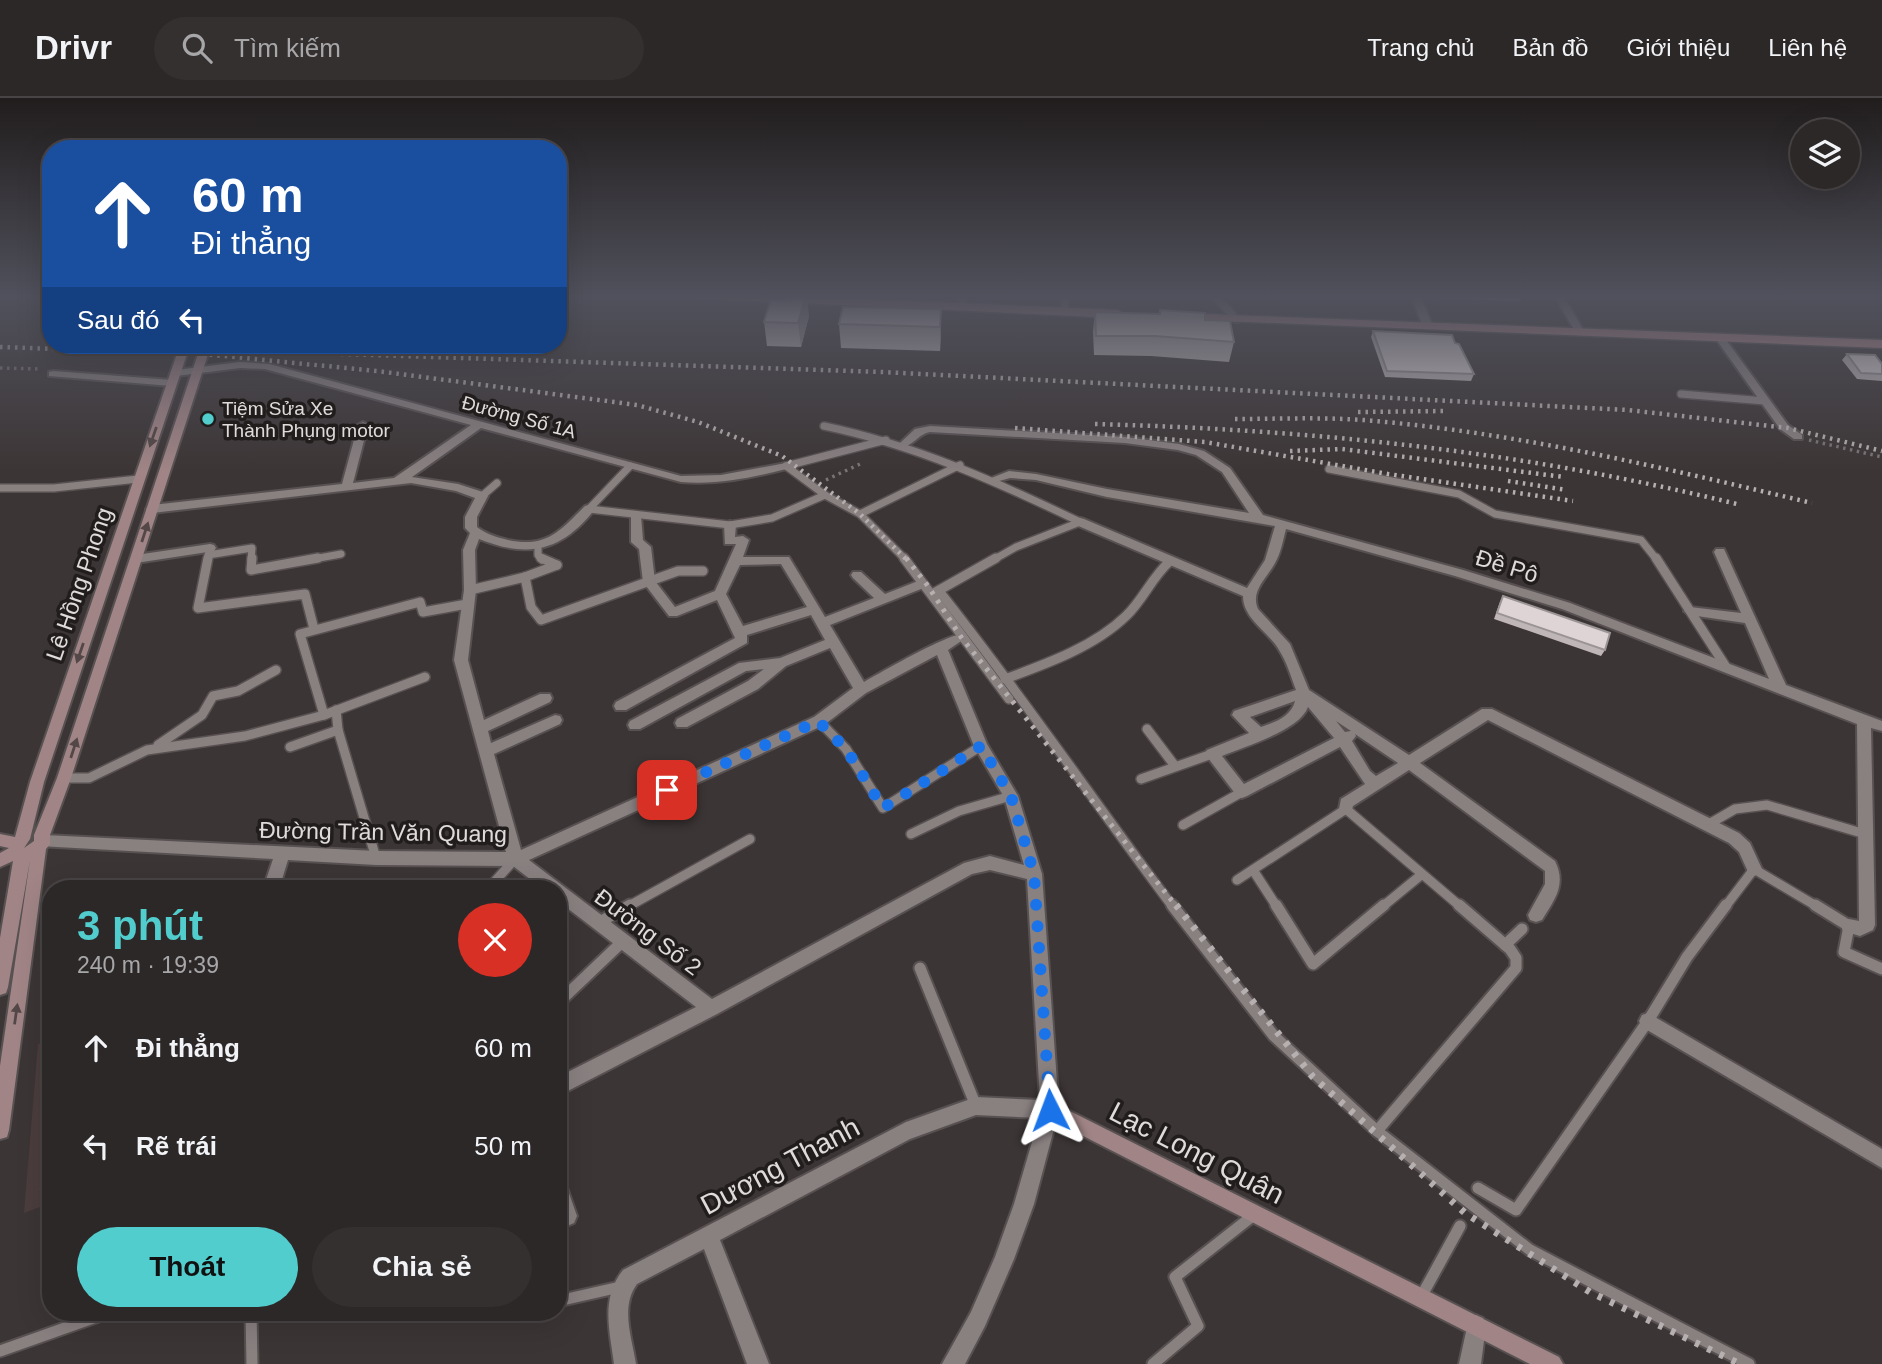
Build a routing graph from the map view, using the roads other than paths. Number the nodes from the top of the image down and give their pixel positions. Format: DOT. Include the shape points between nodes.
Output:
graph roads {
  1 [pos="183,354"];
  2 [pos="203,354"];
  3 [pos="1732,354"];
  4 [pos="196,371"];
  5 [pos="54,374"];
  6 [pos="174,378"];
  7 [pos="1681,394"];
  8 [pos="1765,401"];
  9 [pos="363,425"];
  10 [pos="478,425"];
  11 [pos="824,426"];
  12 [pos="1798,437"];
  13 [pos="890,439"];
  14 [pos="904,444"];
  15 [pos="960,465"];
  16 [pos="629,466"];
  17 [pos="786,466"];
  18 [pos="1329,469"];
  19 [pos="138,479"];
  20 [pos="992,480"];
  21 [pos="397,481"];
  22 [pos="497,483"];
  23 [pos="347,486"];
  24 [pos="0,488"];
  25 [pos="825,495"];
  26 [pos="482,496"];
  27 [pos="152,509"];
  28 [pos="589,509"];
  29 [pos="860,514"];
  30 [pos="635,516"];
  31 [pos="1259,518"];
  32 [pos="1080,522"];
  33 [pos="730,525"];
  34 [pos="1281,525"];
  35 [pos="476,533"];
  36 [pos="538,548"];
  37 [pos="209,552"];
  38 [pos="1720,552"];
  39 [pos="341,554"];
  40 [pos="136,559"];
  41 [pos="736,561"];
  42 [pos="1170,561"];
  43 [pos="703,571"];
  44 [pos="857,575"];
  45 [pos="525,577"];
  46 [pos="649,582"];
  47 [pos="926,589"];
  48 [pos="470,590"];
  49 [pos="939,591"];
  50 [pos="720,594"];
  51 [pos="1249,594"];
  52 [pos="883,599"];
  53 [pos="467,604"];
  54 [pos="813,610"];
  55 [pos="1690,611"];
  56 [pos="1749,619"];
  57 [pos="821,622"];
  58 [pos="314,629"];
  59 [pos="740,632"];
  60 [pos="961,637"];
  61 [pos="832,642"];
  62 [pos="940,646"];
  63 [pos="781,663"];
  64 [pos="1726,667"];
  65 [pos="276,670"];
  66 [pos="425,677"];
  67 [pos="1008,678"];
  68 [pos="997,681"];
  69 [pos="1780,688"];
  70 [pos="861,689"];
  71 [pos="1304,693"];
  72 [pos="545,698"];
  73 [pos="1009,699"];
  74 [pos="621,705"];
  75 [pos="336,710"];
  76 [pos="324,715"];
  77 [pos="555,720"];
  78 [pos="818,721"];
  79 [pos="1864,721"];
  80 [pos="682,723"];
  81 [pos="635,725"];
  82 [pos="1882,726"];
  83 [pos="480,728"];
  84 [pos="1147,729"];
  85 [pos="338,730"];
  86 [pos="1360,730"];
  87 [pos="1259,734"];
  88 [pos="1343,739"];
  89 [pos="981,746"];
  90 [pos="290,747"];
  91 [pos="147,750"];
  92 [pos="488,750"];
  93 [pos="1212,754"];
  94 [pos="1411,764"];
  95 [pos="1175,766"];
  96 [pos="64,778"];
  97 [pos="1141,779"];
  98 [pos="1376,785"];
  99 [pos="1242,792"];
  100 [pos="1011,796"];
  101 [pos="1346,809"];
  102 [pos="1709,824"];
  103 [pos="1183,825"];
  104 [pos="911,834"];
  105 [pos="1865,834"];
  106 [pos="750,839"];
  107 [pos="0,840"];
  108 [pos="42,841"];
  109 [pos="19,848"];
  110 [pos="284,853"];
  111 [pos="376,858"];
  112 [pos="516,859"];
  113 [pos="0,860"];
  114 [pos="1754,869"];
  115 [pos="1253,870"];
  116 [pos="1034,874"];
  117 [pos="1421,875"];
  118 [pos="274,880"];
  119 [pos="496,880"];
  120 [pos="544,880"];
  121 [pos="1237,880"];
  122 [pos="567,898"];
  123 [pos="1536,915"];
  124 [pos="598,923"];
  125 [pos="1849,926"];
  126 [pos="1522,929"];
  127 [pos="622,942"];
  128 [pos="1505,945"];
  129 [pos="920,968"];
  130 [pos="1882,969"];
  131 [pos="0,987"];
  132 [pos="567,994"];
  133 [pos="711,1008"];
  134 [pos="1648,1021"];
  135 [pos="567,1082"];
  136 [pos="976,1106"];
  137 [pos="1050,1110"];
  138 [pos="0,1130"];
  139 [pos="1377,1131"];
  140 [pos="1882,1159"];
  141 [pos="1478,1188"];
  142 [pos="1255,1214"];
  143 [pos="1460,1226"];
  144 [pos="709,1236"];
  145 [pos="620,1286"];
  146 [pos="1421,1297"];
  147 [pos="567,1299"];
  148 [pos="85,1321"];
  149 [pos="251,1321"];
  150 [pos="1476,1325"];
  151 [pos="0,1351"];
  152 [pos="252,1364"];
  153 [pos="625,1364"];
  154 [pos="758,1364"];
  155 [pos="953,1364"];
  156 [pos="1153,1364"];
  157 [pos="1470,1364"];
  158 [pos="1552,1364"];
  159 [pos="1749,1364"];
  1 -- 6 [label="main road, Lê Hồng Phong"];
  2 -- 4 [label="main road, Lê Hồng Phong"];
  3 -- 8 [label="street"];
  4 -- 6 [label="street, Đường Số 1A"];
  4 -- 10 [label="street, Đường Số 1A" via="265,366"];
  4 -- 27 [label="main road, Lê Hồng Phong"];
  5 -- 6 [label="street, Đường Số 1A"];
  6 -- 19 [label="main road, Lê Hồng Phong, one-way"];
  7 -- 8 [label="lane"];
  8 -- 12 [label="street" via="1784,427"];
  9 -- 23 [label="street"];
  10 -- 16 [label="street, Đường Số 1A"];
  10 -- 21 [label="street"];
  11 -- 13 [label="lane"];
  13 -- 14 [label="lane"];
  13 -- 17 [label="lane"];
  14 -- 15 [label="lane"];
  14 -- 31 [label="street" via="919,431 930,429 1179,447 1200,453 1226,470"];
  15 -- 20 [label="lane"];
  15 -- 29 [label="lane"];
  16 -- 17 [label="street, Đường Số 1A" via="702,481"];
  16 -- 28 [label="lane"];
  17 -- 25 [label="lane"];
  18 -- 55 [label="lane" via="1459,494 1495,514 1641,540"];
  19 -- 24 [label="lane" via="54,488"];
  19 -- 109 [label="main road, Lê Hồng Phong, one-way"];
  20 -- 31 [label="street, Đề Pô" via="1024,475"];
  20 -- 32 [label="lane"];
  21 -- 23 [label="street"];
  21 -- 26 [label="street" via="434,483"];
  22 -- 26 [label="lane"];
  23 -- 27 [label="street"];
  25 -- 29 [label="lane"];
  25 -- 33 [label="lane" via="772,518"];
  26 -- 35 [label="street" via="471,517"];
  40 -- 27 [label="main road, Lê Hồng Phong, one-way"];
  28 -- 30 [label="lane"];
  28 -- 36 [label="street" via="559,538"];
  29 -- 47 [label="lane" via="910,564"];
  30 -- 33 [label="lane"];
  30 -- 46 [label="street"];
  31 -- 34 [label="street, Đề Pô"];
  32 -- 42 [label="street"];
  32 -- 49 [label="lane" via="1016,547"];
  33 -- 41 [label="street" via="729,541 743,540"];
  34 -- 51 [label="street" via="1272,560"];
  34 -- 64 [label="street, Đề Pô" via="1566,606"];
  35 -- 36 [label="street"];
  35 -- 48 [label="street" via="469,550"];
  36 -- 45 [label="lane" via="542,560 556,565"];
  37 -- 39 [label="lane" via="252,548 251,570"];
  37 -- 40 [label="street"];
  37 -- 58 [label="lane" via="198,608 305,594"];
  38 -- 56 [label="street"];
  96 -- 40 [label="main road, Lê Hồng Phong, one-way"];
  41 -- 50 [label="street"];
  41 -- 54 [label="street" via="785,561"];
  42 -- 51 [label="street"];
  42 -- 67 [label="lane" via="1149,580 1125,618 1093,641"];
  43 -- 46 [label="lane" via="678,571"];
  44 -- 52 [label="street"];
  45 -- 46 [label="lane" via="531,607 541,620"];
  45 -- 48 [label="lane"];
  46 -- 50 [label="street" via="673,613"];
  47 -- 49 [label="lane"];
  47 -- 52 [label="street"];
  47 -- 60 [label="lane"];
  48 -- 53 [label="street"];
  49 -- 67 [label="lane"];
  50 -- 59 [label="street"];
  51 -- 71 [label="street" via="1253,611 1285,647"];
  52 -- 57 [label="street"];
  53 -- 58 [label="lane" via="423,612 420,602"];
  53 -- 83 [label="street" via="461,660"];
  54 -- 57 [label="street"];
  54 -- 59 [label="street"];
  55 -- 56 [label="street"];
  55 -- 64 [label="lane"];
  56 -- 69 [label="street"];
  57 -- 61 [label="street"];
  58 -- 76 [label="lane" via="300,634"];
  59 -- 74 [label="street" via="742,640"];
  60 -- 62 [label="street, Đường Trần Văn Quang"];
  60 -- 68 [label="lane"];
  61 -- 63 [label="street"];
  61 -- 70 [label="street"];
  62 -- 70 [label="street, Đường Trần Văn Quang"];
  62 -- 89 [label="street"];
  63 -- 80 [label="street" via="753,685"];
  63 -- 81 [label="street" via="744,666"];
  64 -- 69 [label="street, Đề Pô"];
  65 -- 91 [label="lane" via="238,691 212,696 202,715"];
  66 -- 75 [label="lane"];
  67 -- 68 [label="lane"];
  67 -- 139 [label="lane" via="1232,985 1274,1036"];
  68 -- 73 [label="lane"];
  69 -- 79 [label="street, Đề Pô"];
  70 -- 78 [label="street, Đường Trần Văn Quang"];
  71 -- 86 [label="street"];
  71 -- 87 [label="street" via="1300,710 1288,722"];
  71 -- 87 [label="street" via="1239,715"];
  71 -- 88 [label="street"];
  72 -- 83 [label="street"];
  75 -- 76 [label="lane"];
  75 -- 85 [label="lane"];
  76 -- 91 [label="lane" via="245,736"];
  77 -- 92 [label="street"];
  78 -- 89 [label="lane" via="846,749 883,808"];
  78 -- 112 [label="street, Đường Trần Văn Quang"];
  79 -- 82 [label="street, Đề Pô"];
  79 -- 105 [label="street"];
  83 -- 92 [label="street"];
  84 -- 95 [label="lane"];
  85 -- 90 [label="lane"];
  85 -- 111 [label="lane"];
  86 -- 88 [label="street"];
  86 -- 94 [label="street"];
  87 -- 93 [label="street"];
  88 -- 98 [label="street"];
  88 -- 99 [label="street"];
  89 -- 100 [label="street"];
  91 -- 96 [label="lane" via="89,778"];
  92 -- 112 [label="street"];
  93 -- 95 [label="lane"];
  93 -- 99 [label="street"];
  94 -- 98 [label="street"];
  94 -- 102 [label="street" via="1487,713"];
  94 -- 123 [label="street" via="1555,872"];
  95 -- 97 [label="lane"];
  96 -- 108 [label="main road, Lê Hồng Phong"];
  98 -- 101 [label="street" via="1346,803"];
  99 -- 103 [label="lane"];
  100 -- 104 [label="lane" via="959,811"];
  100 -- 116 [label="street"];
  101 -- 115 [label="lane"];
  101 -- 117 [label="lane"];
  102 -- 105 [label="lane" via="1735,809 1767,805"];
  102 -- 114 [label="street" via="1745,848"];
  105 -- 125 [label="street" via="1867,925 1860,929"];
  106 -- 124 [label="lane"];
  107 -- 109 [label="main road"];
  108 -- 109 [label="main road"];
  108 -- 110 [label="street, Đường Trần Văn Quang"];
  138 -- 108 [label="main road, Lê Hồng Phong, one-way"];
  109 -- 113 [label="main road"];
  109 -- 131 [label="main road, Lê Hồng Phong"];
  110 -- 111 [label="street, Đường Trần Văn Quang"];
  110 -- 118 [label="street"];
  111 -- 112 [label="street, Đường Trần Văn Quang"];
  112 -- 119 [label="lane"];
  112 -- 120 [label="street, Đường Số 2"];
  114 -- 125 [label="lane"];
  114 -- 134 [label="lane" via="1687,957"];
  115 -- 117 [label="lane" via="1313,964"];
  115 -- 121 [label="lane"];
  116 -- 133 [label="street" via="989,863 969,868"];
  116 -- 137 [label="street"];
  117 -- 128 [label="lane"];
  122 -- 124 [label="street, Đường Số 2"];
  124 -- 127 [label="street, Đường Số 2"];
  125 -- 130 [label="lane" via="1843,952"];
  126 -- 128 [label="lane"];
  127 -- 132 [label="lane"];
  127 -- 133 [label="street, Đường Số 2"];
  128 -- 139 [label="lane" via="1516,958 1516,968"];
  129 -- 136 [label="lane"];
  133 -- 135 [label="street"];
  134 -- 140 [label="street"];
  134 -- 141 [label="lane" via="1516,1210"];
  136 -- 137 [label="street, Dương Thanh"];
  136 -- 144 [label="street, Dương Thanh" via="906,1131"];
  137 -- 142 [label="main road, Lạc Long Quân"];
  137 -- 155 [label="street" via="1004,1259"];
  139 -- 159 [label="lane" via="1530,1250"];
  142 -- 146 [label="main road, Lạc Long Quân"];
  142 -- 156 [label="lane" via="1175,1277 1198,1325"];
  143 -- 146 [label="lane"];
  144 -- 145 [label="street, Dương Thanh"];
  144 -- 154 [label="street"];
  145 -- 147 [label="lane"];
  145 -- 153 [label="street" via="617,1302"];
  146 -- 150 [label="main road, Lạc Long Quân"];
  148 -- 151 [label="lane"];
  149 -- 152 [label="lane"];
  150 -- 157 [label="street"];
  150 -- 158 [label="main road, Lạc Long Quân"];
}
